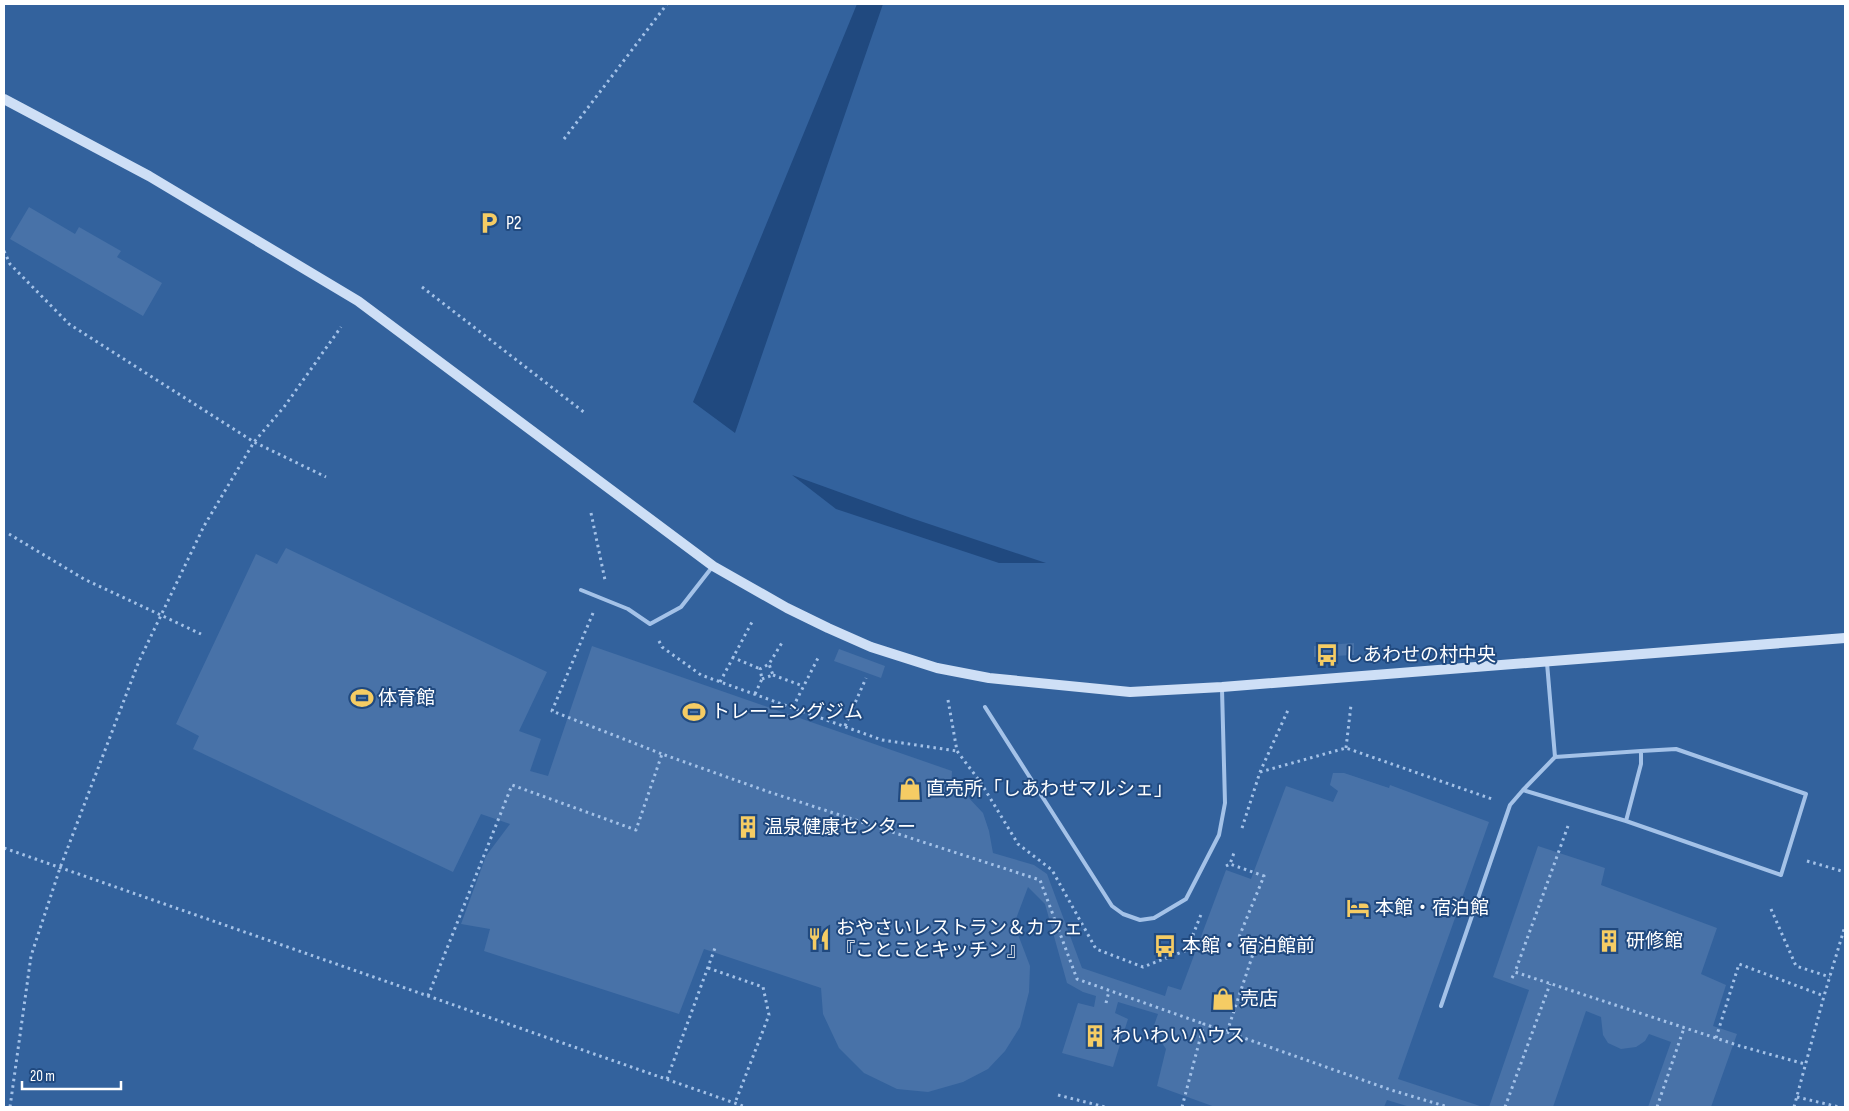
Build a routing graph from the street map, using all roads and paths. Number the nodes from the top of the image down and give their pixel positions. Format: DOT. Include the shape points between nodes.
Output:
graph roads {
  1 [pos="667,4"];
  2 [pos="4,99"];
  3 [pos="564,139"];
  4 [pos="4,251"];
  5 [pos="422,287"];
  6 [pos="342,327"];
  7 [pos="585,413"];
  8 [pos="254,442"];
  9 [pos="326,477"];
  10 [pos="591,513"];
  11 [pos="9,534"];
  12 [pos="713,566"];
  13 [pos="606,582"];
  14 [pos="581,590"];
  15 [pos="599,598"];
  16 [pos="161,615"];
  17 [pos="752,622"];
  18 [pos="201,634"];
  19 [pos="1845,638"];
  20 [pos="783,641"];
  21 [pos="662,647"];
  22 [pos="732,657"];
  23 [pos="818,658"];
  24 [pos="1547,662"];
  25 [pos="769,664"];
  26 [pos="760,669"];
  27 [pos="773,675"];
  28 [pos="866,678"];
  29 [pos="762,679"];
  30 [pos="720,682"];
  31 [pos="803,686"];
  32 [pos="1222,687"];
  33 [pos="755,694"];
  34 [pos="1351,705"];
  35 [pos="793,707"];
  36 [pos="985,707"];
  37 [pos="1288,710"];
  38 [pos="845,726"];
  39 [pos="1346,748"];
  40 [pos="957,751"];
  41 [pos="1641,751"];
  42 [pos="662,754"];
  43 [pos="1555,757"];
  44 [pos="1260,772"];
  45 [pos="981,783"];
  46 [pos="1523,790"];
  47 [pos="966,791"];
  48 [pos="1492,799"];
  49 [pos="1626,821"];
  50 [pos="1568,826"];
  51 [pos="1239,836"];
  52 [pos="1236,845"];
  53 [pos="4,848"];
  54 [pos="1807,861"];
  55 [pos="60,868"];
  56 [pos="1845,872"];
  57 [pos="1771,909"];
  58 [pos="1845,926"];
  59 [pos="715,948"];
  60 [pos="708,968"];
  61 [pos="1515,972"];
  62 [pos="1830,977"];
  63 [pos="1512,978"];
  64 [pos="1550,984"];
  65 [pos="1109,991"];
  66 [pos="428,996"];
  67 [pos="1824,996"];
  68 [pos="1106,1003"];
  69 [pos="1441,1006"];
  70 [pos="1204,1024"];
  71 [pos="1684,1028"];
  72 [pos="1226,1032"];
  73 [pos="1716,1038"];
  74 [pos="1805,1064"];
  75 [pos="666,1080"];
  76 [pos="1058,1095"];
  77 [pos="1797,1097"];
  78 [pos="1080,1101"];
  79 [pos="735,1103"];
  80 [pos="10,1107"];
  81 [pos="746,1107"];
  82 [pos="1078,1107"];
  83 [pos="1105,1107"];
  84 [pos="1182,1107"];
  85 [pos="1448,1107"];
  86 [pos="1505,1107"];
  87 [pos="1656,1107"];
  88 [pos="1794,1107"];
  89 [pos="1839,1107"];
  1 -- 3 [label="path"];
  2 -- 12 [label="street" via="149,176 358,301"];
  4 -- 8 [label="path" via="10,264 69,324"];
  5 -- 7 [label="path"];
  6 -- 8 [label="path" via="284,407"];
  8 -- 9 [label="path"];
  8 -- 16 [label="path" via="204,526"];
  10 -- 13 [label="path"];
  11 -- 16 [label="path" via="84,579"];
  12 -- 15 [label="lane" via="681,607 650,624 628,609"];
  12 -- 32 [label="street" via="828,628 871,647 938,668 989,678 1130,692"];
  14 -- 15 [label="lane"];
  15 -- 42 [label="path" via="552,711"];
  16 -- 18 [label="path"];
  16 -- 55 [label="path" via="119,709"];
  17 -- 22 [label="path"];
  19 -- 24 [label="street"];
  20 -- 25 [label="path"];
  21 -- 30 [label="path" via="701,675"];
  22 -- 26 [label="path"];
  22 -- 30 [label="path"];
  23 -- 31 [label="path"];
  24 -- 32 [label="street"];
  24 -- 43 [label="lane"];
  25 -- 26 [label="path"];
  25 -- 27 [label="path"];
  26 -- 29 [label="path"];
  27 -- 29 [label="path"];
  27 -- 31 [label="path"];
  28 -- 38 [label="path"];
  29 -- 33 [label="path"];
  30 -- 33 [label="path"];
  31 -- 35 [label="path"];
  32 -- 36 [label="lane" via="1225,803 1219,835 1186,900 1154,918 1140,920 1112,906"];
  33 -- 35 [label="path"];
  34 -- 39 [label="path"];
  35 -- 38 [label="path"];
  37 -- 44 [label="path"];
  38 -- 40 [label="path" via="882,740"];
  39 -- 44 [label="path"];
  39 -- 48 [label="path"];
  41 -- 43 [label="lane"];
  41 -- 49 [label="lane" via="1641,764"];
  41 -- 49 [label="lane" via="1676,749 1806,794 1780,875"];
  42 -- 65 [label="path" via="1040,880 1077,979"];
  42 -- 66 [label="path" via="636,830 512,785"];
  43 -- 46 [label="lane"];
  44 -- 51 [label="path"];
  45 -- 47 [label="path"];
  46 -- 49 [label="lane"];
  46 -- 69 [label="lane" via="1510,805"];
  50 -- 61 [label="path"];
  52 -- 72 [label="path" via="1230,864 1264,876 1239,937 1256,945"];
  53 -- 55 [label="path"];
  54 -- 56 [label="path"];
  55 -- 66 [label="path"];
  55 -- 80 [label="path" via="31,956"];
  57 -- 62 [label="path" via="1796,966"];
  58 -- 62 [label="path"];
  59 -- 60 [label="path"];
  60 -- 75 [label="path"];
  60 -- 79 [label="path" via="763,987 769,1015"];
  61 -- 63 [label="path"];
  61 -- 64 [label="path"];
  62 -- 67 [label="path"];
  64 -- 71 [label="path"];
  64 -- 86 [label="path"];
  65 -- 68 [label="path"];
  65 -- 70 [label="path"];
  66 -- 75 [label="path"];
  67 -- 73 [label="path" via="1739,964"];
  67 -- 74 [label="path"];
  70 -- 72 [label="path"];
  70 -- 84 [label="path"];
  71 -- 73 [label="path"];
  71 -- 87 [label="path"];
  72 -- 85 [label="path"];
  73 -- 74 [label="path"];
  74 -- 77 [label="path"];
  75 -- 79 [label="path"];
  76 -- 78 [label="path"];
  77 -- 88 [label="path"];
  77 -- 89 [label="path"];
  78 -- 82 [label="path"];
  78 -- 83 [label="path"];
  79 -- 81 [label="path"];
}
